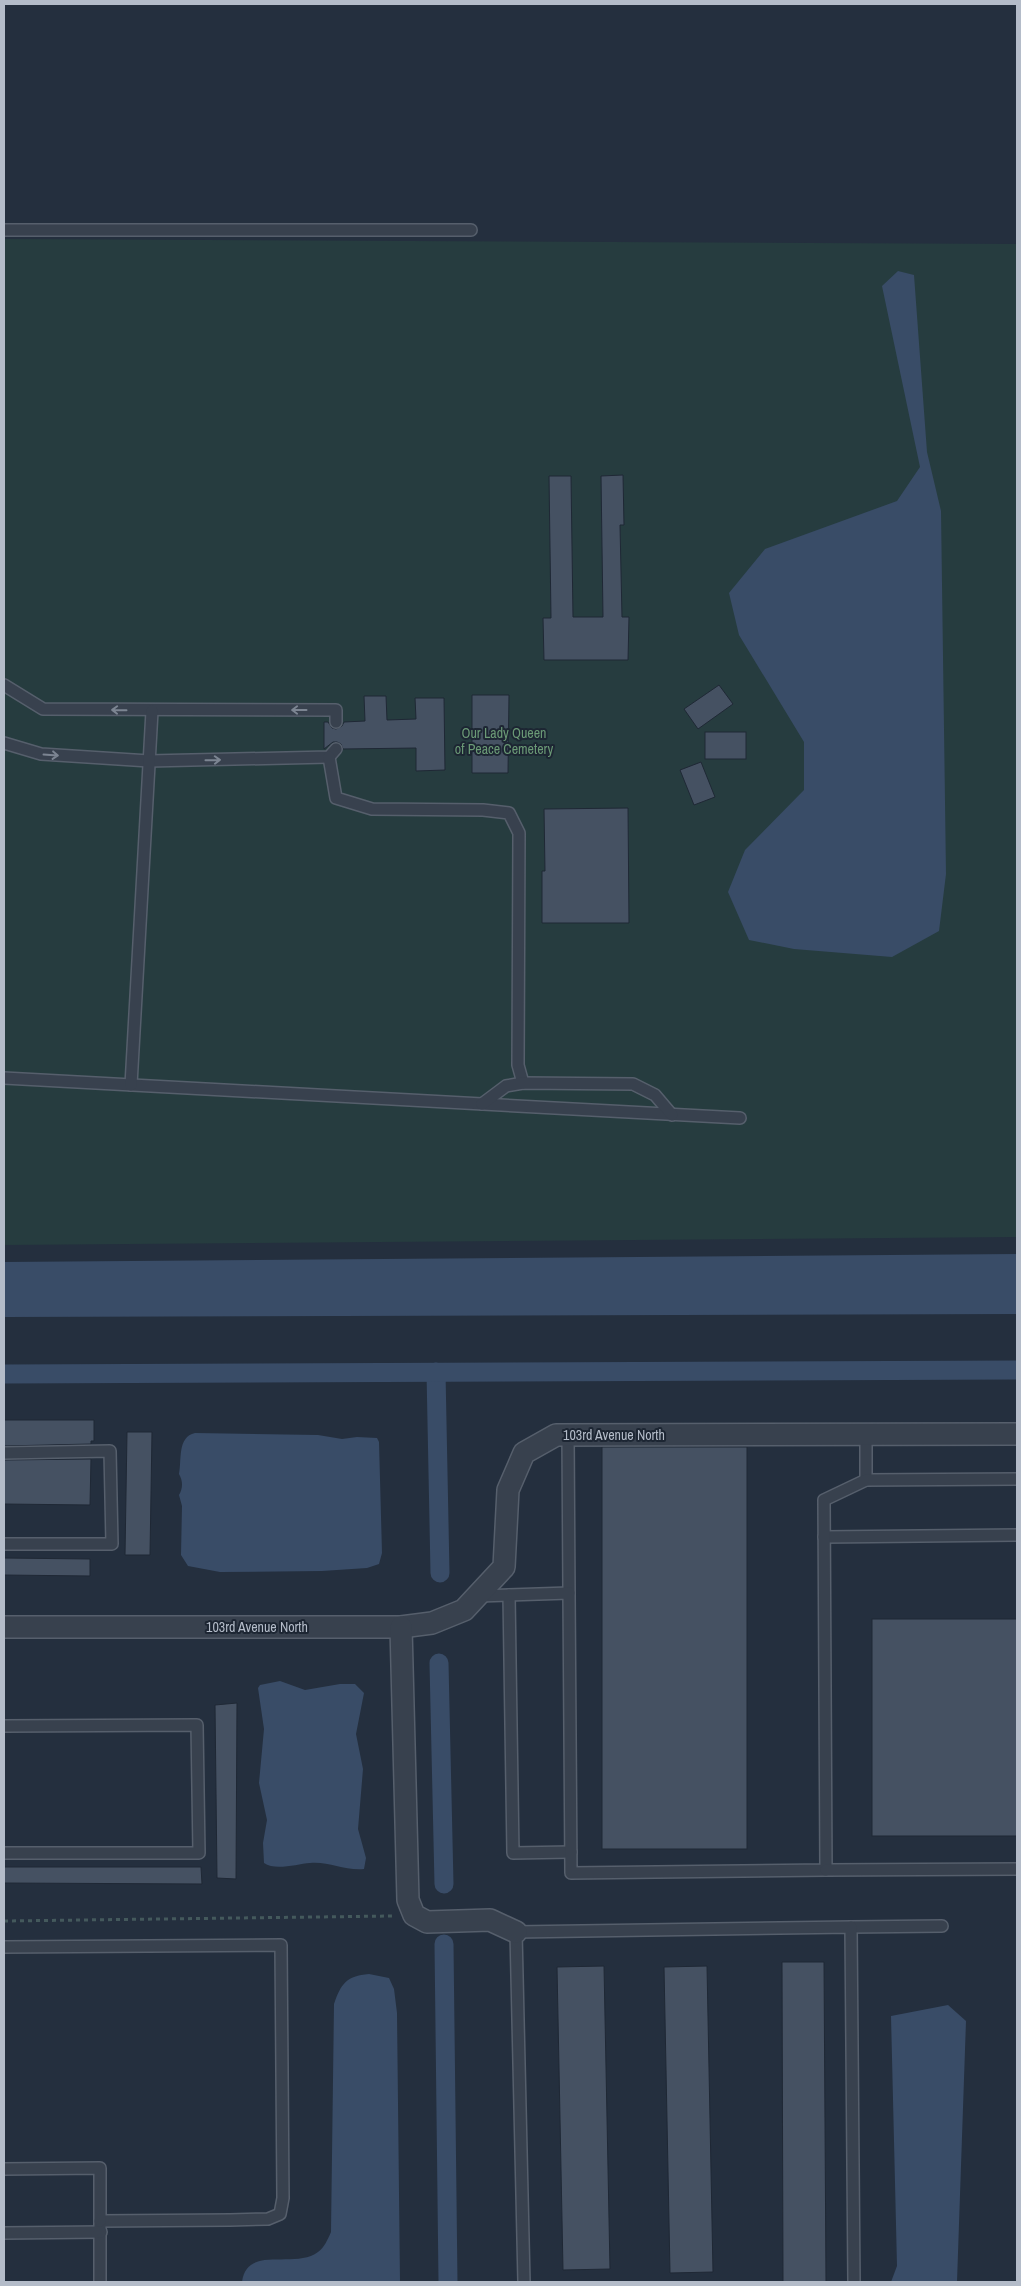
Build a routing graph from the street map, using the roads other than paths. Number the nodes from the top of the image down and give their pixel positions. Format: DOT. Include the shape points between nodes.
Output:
graph roads {
  1 [pos="4,230"];
  2 [pos="471,230"];
  3 [pos="4,685"];
  4 [pos="152,711"];
  5 [pos="336,722"];
  6 [pos="4,742"];
  7 [pos="149,761"];
  8 [pos="4,1078"];
  9 [pos="523,1082"];
  10 [pos="131,1084"];
  11 [pos="482,1104"];
  12 [pos="672,1115"];
  13 [pos="740,1118"];
  14 [pos="568,1434"];
  15 [pos="866,1434"];
  16 [pos="1017,1434"];
  17 [pos="4,1453"];
  18 [pos="866,1480"];
  19 [pos="1017,1480"];
  20 [pos="1017,1535"];
  21 [pos="824,1537"];
  22 [pos="4,1544"];
  23 [pos="569,1592"];
  24 [pos="509,1595"];
  25 [pos="477,1596"];
  26 [pos="4,1627"];
  27 [pos="401,1627"];
  28 [pos="4,1726"];
  29 [pos="571,1852"];
  30 [pos="4,1853"];
  31 [pos="1017,1869"];
  32 [pos="826,1870"];
  33 [pos="942,1926"];
  34 [pos="851,1927"];
  35 [pos="516,1932"];
  36 [pos="4,1947"];
  37 [pos="4,2169"];
  38 [pos="100,2227"];
  39 [pos="4,2233"];
  40 [pos="100,2282"];
  41 [pos="524,2282"];
  42 [pos="854,2282"];
  1 -- 2 [label="lane"];
  4 -- 3 [label="lane, one-way" via="43,709"];
  5 -- 4 [label="lane, one-way" via="336,710"];
  4 -- 7 [label="lane"];
  6 -- 7 [label="lane, one-way" via="41,754"];
  7 -- 9 [label="lane, one-way" via="332,753 336,798 372,810 509,813 519,833 518,1065"];
  7 -- 10 [label="lane"];
  8 -- 10 [label="lane"];
  9 -- 11 [label="lane" via="506,1086"];
  9 -- 12 [label="lane" via="633,1084 656,1095"];
  10 -- 11 [label="lane"];
  11 -- 12 [label="lane"];
  12 -- 13 [label="lane"];
  14 -- 15 [label="street, 103rd Avenue North"];
  14 -- 23 [label="lane"];
  14 -- 25 [label="street, 103rd Avenue North" via="556,1435 524,1453 508,1490 504,1567"];
  15 -- 16 [label="street, 103rd Avenue North"];
  15 -- 18 [label="lane"];
  17 -- 22 [label="lane" via="110,1451 112,1544"];
  18 -- 19 [label="lane"];
  18 -- 21 [label="lane" via="824,1500"];
  20 -- 21 [label="lane"];
  21 -- 32 [label="lane"];
  23 -- 24 [label="lane"];
  23 -- 29 [label="lane"];
  24 -- 25 [label="lane"];
  24 -- 29 [label="lane" via="513,1853"];
  25 -- 27 [label="street, 103rd Avenue North" via="464,1610 432,1623"];
  26 -- 27 [label="street, 103rd Avenue North"];
  27 -- 35 [label="street" via="408,1900 414,1915 427,1922 490,1920"];
  28 -- 30 [label="lane" via="197,1725 198,1853"];
  29 -- 32 [label="lane" via="571,1873"];
  31 -- 32 [label="lane"];
  33 -- 34 [label="lane"];
  34 -- 35 [label="lane"];
  34 -- 42 [label="lane"];
  35 -- 41 [label="lane"];
  36 -- 38 [label="lane" via="281,1945 283,2198 280,2214 268,2219"];
  37 -- 38 [label="lane" via="100,2168"];
  38 -- 39 [label="lane"];
  38 -- 40 [label="lane"];
}
